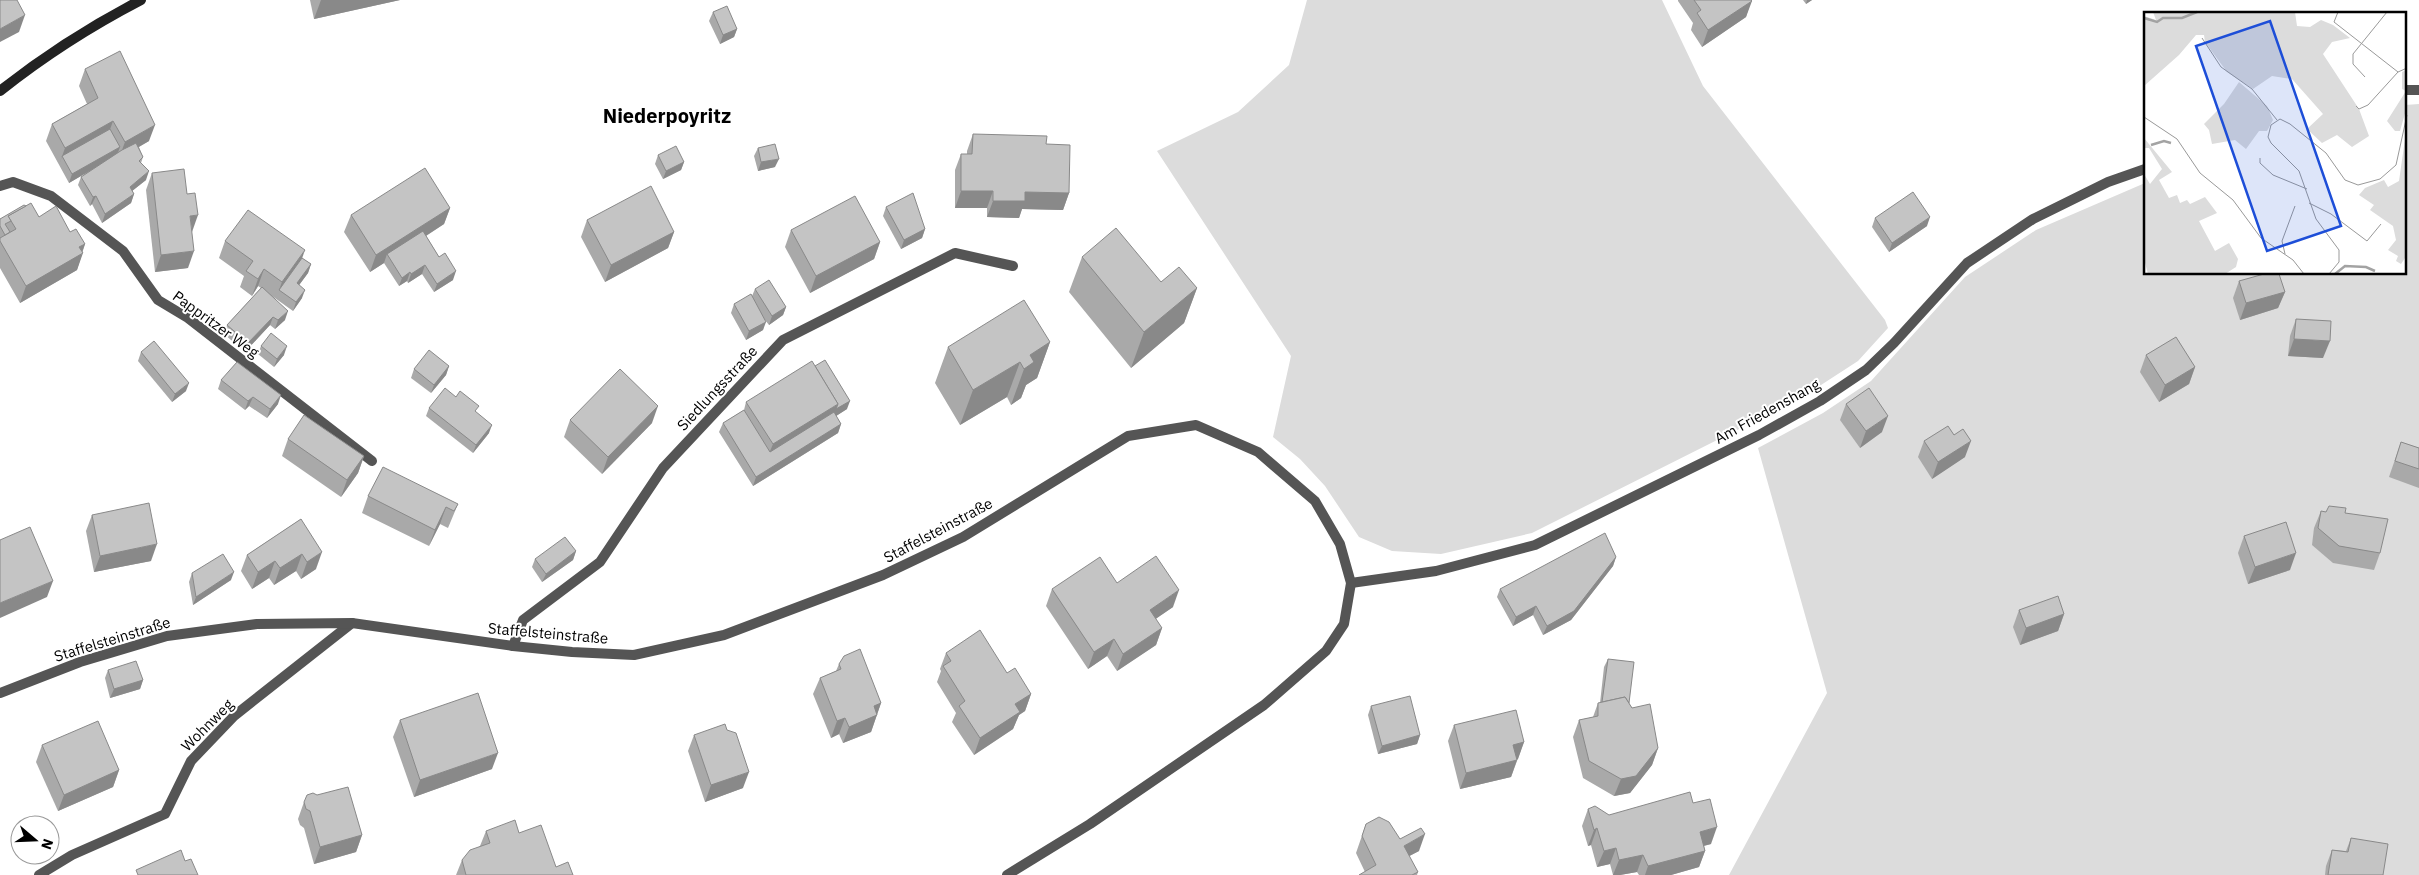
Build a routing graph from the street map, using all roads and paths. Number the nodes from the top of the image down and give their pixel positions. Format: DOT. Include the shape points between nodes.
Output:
graph roads {
  1 [pos="140,0"];
  2 [pos="2406,90"];
  3 [pos="2419,90"];
  4 [pos="0,92"];
  5 [pos="2144,168"];
  6 [pos="0,186"];
  7 [pos="1013,266"];
  8 [pos="372,461"];
  9 [pos="1350,583"];
  10 [pos="352,624"];
  11 [pos="513,646"];
  12 [pos="0,693"];
  13 [pos="39,875"];
  14 [pos="1007,875"];
  1 -- 4 [label="main road" via="31,66"];
  2 -- 3 [label="street"];
  5 -- 9 [label="street, Am Friedenshang" via="2032,219 1967,263 1866,370 1820,401 1759,435 1535,545 1436,571"];
  6 -- 8 [label="street, Pappritzer Weg" via="13,182 51,196 123,251 158,300 188,318"];
  7 -- 11 [label="street, Siedlungsstraße" via="954,252 783,340 663,468 600,562 523,620"];
  9 -- 11 [label="street, Staffelsteinstraße" via="1340,544 1315,501 1258,452 1196,425 1128,436 954,541 883,575 724,635 634,655"];
  9 -- 14 [label="street, Staffelsteinstraße" via="1344,624 1326,651 1264,704 1090,824"];
  10 -- 11 [label="street, Staffelsteinstraße"];
  10 -- 12 [label="street, Staffelsteinstraße" via="257,624 167,636 80,662"];
  10 -- 13 [label="street, Wohnweg" via="234,716 191,760 165,814 72,854"];
}
